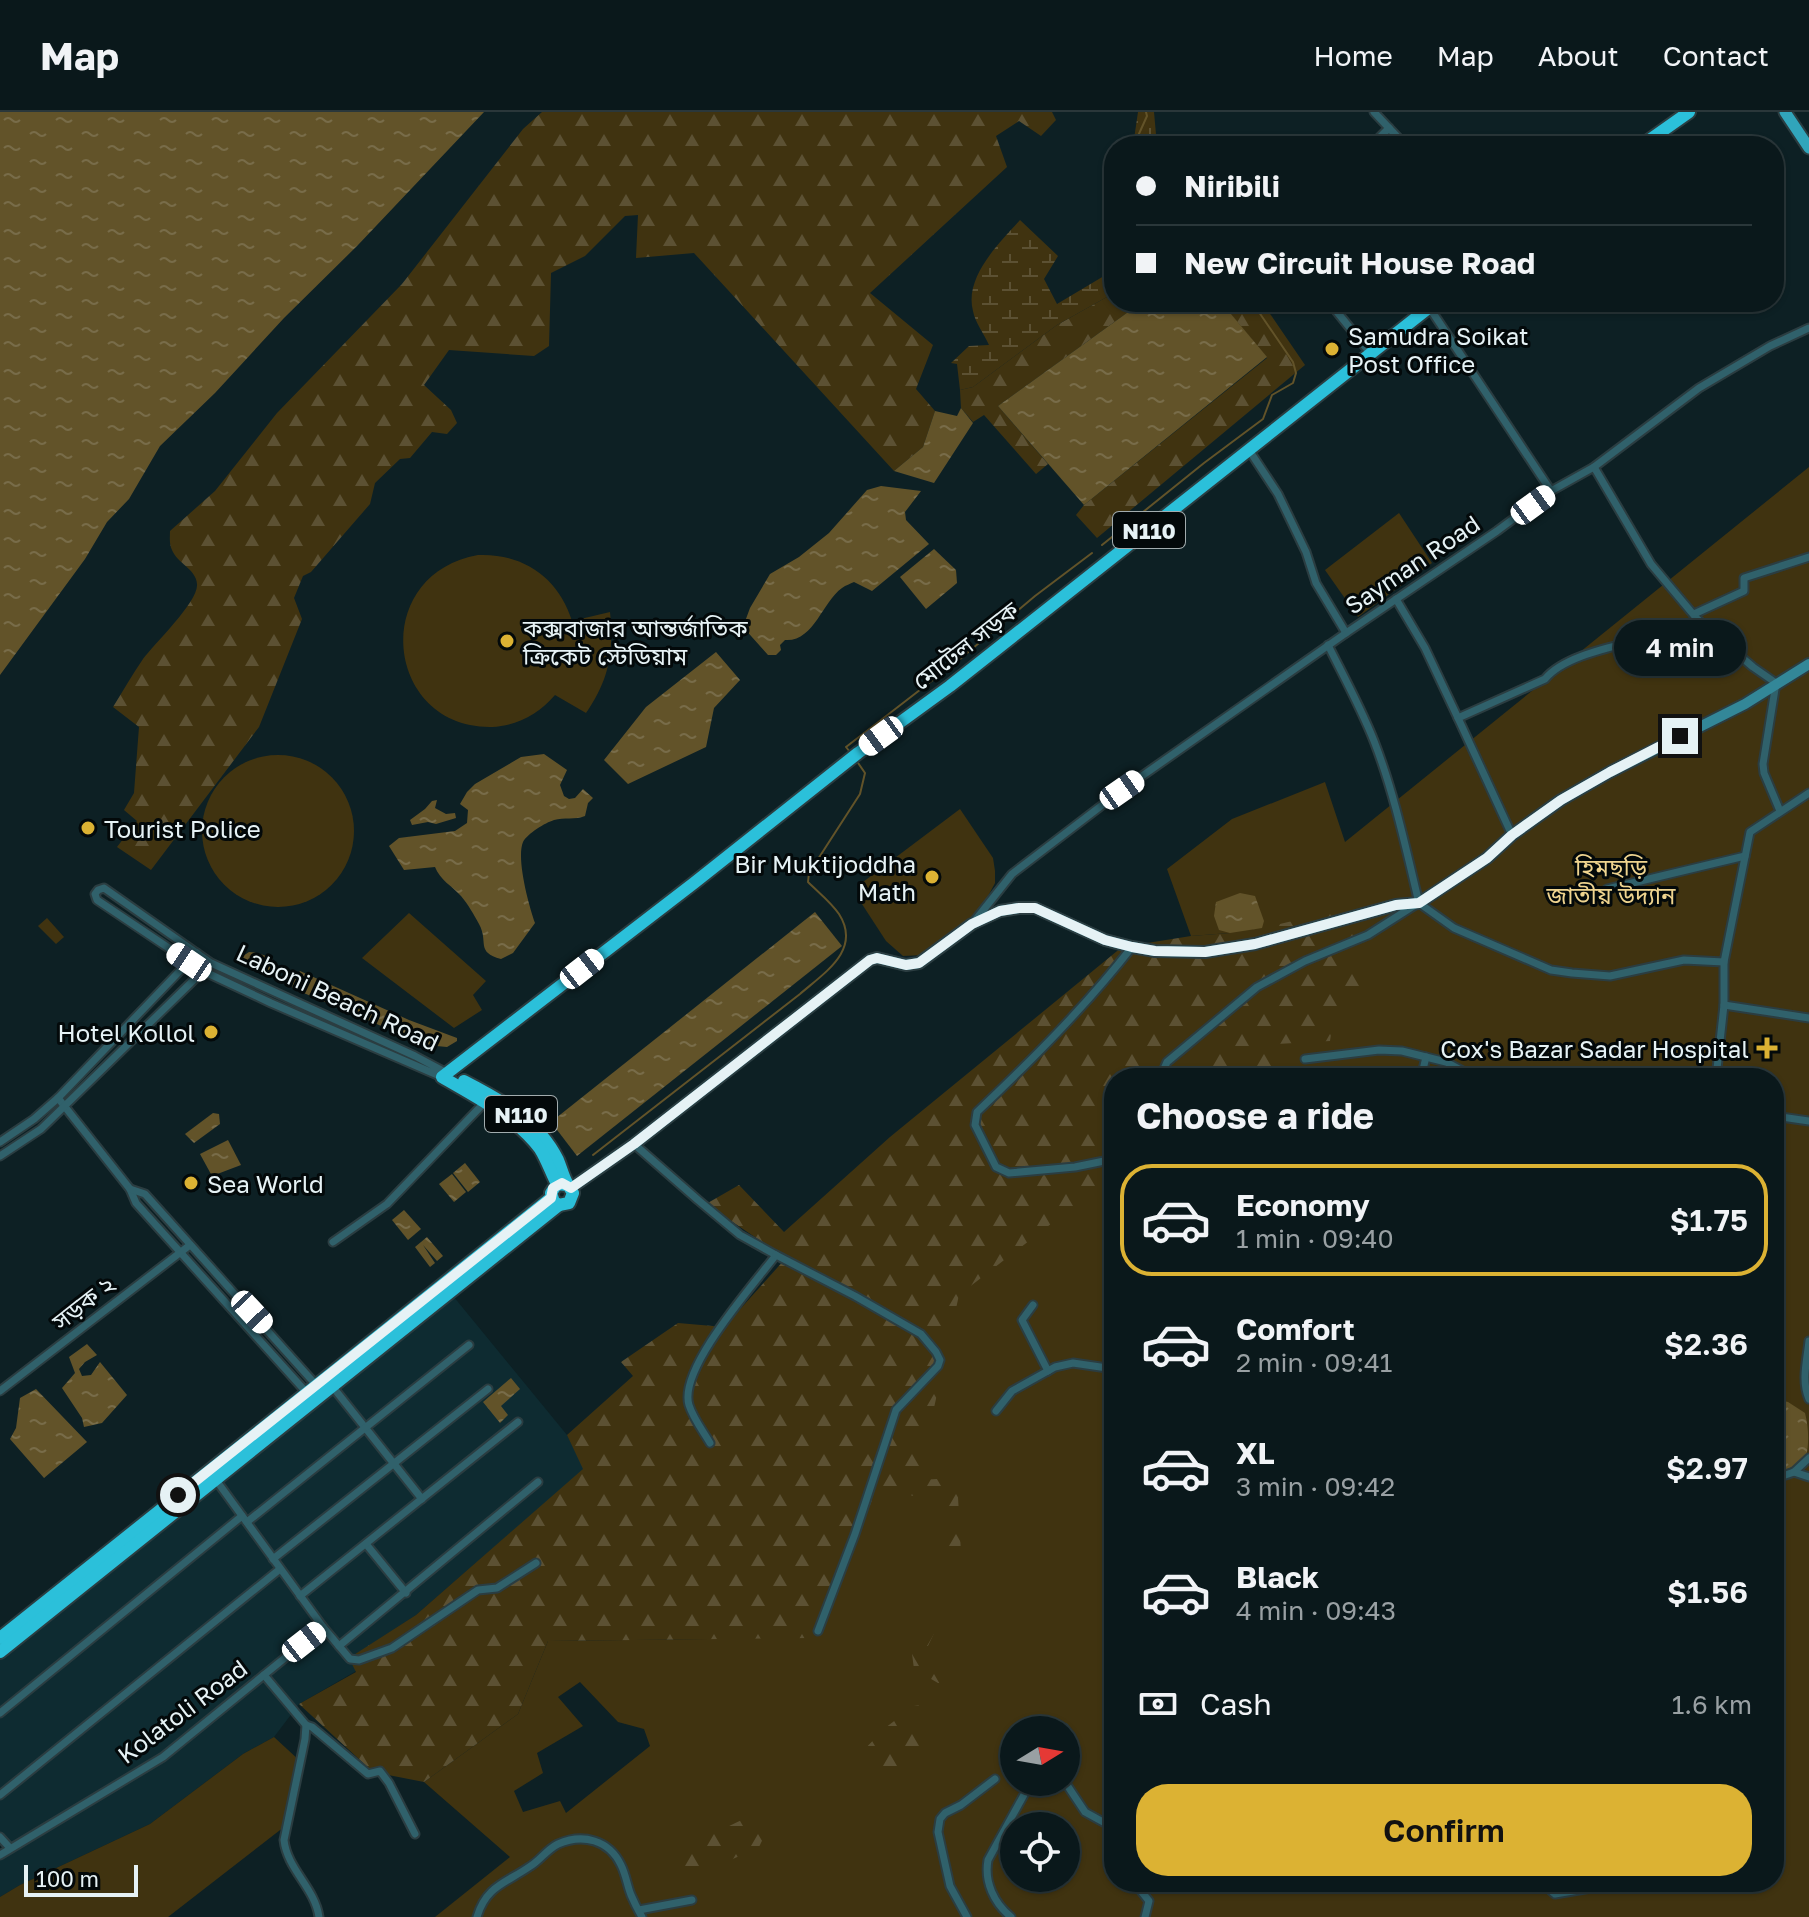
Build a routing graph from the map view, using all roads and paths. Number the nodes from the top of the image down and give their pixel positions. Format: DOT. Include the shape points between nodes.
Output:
graph roads {
  1 [pos="1374,112"];
  2 [pos="1689,112"];
  3 [pos="1785,112"];
  4 [pos="1389,128"];
  5 [pos="1381,136"];
  6 [pos="1397,136"];
  7 [pos="1655,136"];
  8 [pos="1809,148"];
  9 [pos="1337,312"];
  10 [pos="1423,312"];
  11 [pos="1436,312"];
  12 [pos="1809,328"];
  13 [pos="1371,354"];
  14 [pos="1249,450"];
  15 [pos="1594,467"];
  16 [pos="1551,491"];
  17 [pos="1809,557"];
  18 [pos="1396,599"];
  19 [pos="1696,617"];
  20 [pos="1346,633"];
  21 [pos="1328,645"];
  22 [pos="1809,664"];
  23 [pos="1776,683"];
  24 [pos="1458,718"];
  25 [pos="1809,793"];
  26 [pos="1780,811"];
  27 [pos="1512,835"];
  28 [pos="1745,856"];
  29 [pos="1607,889"];
  30 [pos="1419,903"];
  31 [pos="972,924"];
  32 [pos="1132,947"];
  33 [pos="197,953"];
  34 [pos="189,962"];
  35 [pos="1724,962"];
  36 [pos="211,963"];
  37 [pos="203,971"];
  38 [pos="1724,1005"];
  39 [pos="1809,1018"];
  40 [pos="1426,1057"];
  41 [pos="1305,1059"];
  42 [pos="1164,1068"];
  43 [pos="1423,1068"];
  44 [pos="1457,1068"];
  45 [pos="1717,1068"];
  46 [pos="444,1075"];
  47 [pos="58,1098"];
  48 [pos="485,1102"];
  49 [pos="64,1107"];
  50 [pos="1784,1117"];
  51 [pos="1809,1121"];
  52 [pos="0,1142"];
  53 [pos="634,1144"];
  54 [pos="0,1156"];
  55 [pos="1104,1161"];
  56 [pos="565,1186"];
  57 [pos="130,1189"];
  58 [pos="555,1202"];
  59 [pos="333,1242"];
  60 [pos="190,1245"];
  61 [pos="180,1253"];
  62 [pos="776,1255"];
  63 [pos="470,1270"];
  64 [pos="1033,1305"];
  65 [pos="252,1312"];
  66 [pos="243,1321"];
  67 [pos="1809,1341"];
  68 [pos="469,1345"];
  69 [pos="1104,1368"];
  70 [pos="1048,1371"];
  71 [pos="332,1386"];
  72 [pos="488,1389"];
  73 [pos="312,1390"];
  74 [pos="0,1391"];
  75 [pos="1809,1399"];
  76 [pos="996,1411"];
  77 [pos="518,1422"];
  78 [pos="364,1427"];
  79 [pos="710,1443"];
  80 [pos="1809,1458"];
  81 [pos="393,1464"];
  82 [pos="1794,1472"];
  83 [pos="1784,1476"];
  84 [pos="1809,1477"];
  85 [pos="216,1480"];
  86 [pos="538,1482"];
  87 [pos="422,1499"];
  88 [pos="245,1519"];
  89 [pos="366,1544"];
  90 [pos="273,1559"];
  91 [pos="536,1563"];
  92 [pos="280,1569"];
  93 [pos="406,1593"];
  94 [pos="300,1596"];
  95 [pos="323,1627"];
  96 [pos="818,1631"];
  97 [pos="0,1638"];
  98 [pos="339,1646"];
  99 [pos="0,1652"];
  100 [pos="264,1675"];
  101 [pos="0,1713"];
  102 [pos="306,1725"];
  103 [pos="995,1779"];
  104 [pos="0,1795"];
  105 [pos="1023,1796"];
  106 [pos="1074,1796"];
  107 [pos="1104,1822"];
  108 [pos="415,1834"];
  109 [pos="0,1837"];
  110 [pos="10,1848"];
  111 [pos="0,1855"];
  112 [pos="1142,1892"];
  113 [pos="692,1900"];
  114 [pos="640,1913"];
  115 [pos="1008,1914"];
  116 [pos="319,1917"];
  117 [pos="477,1917"];
  118 [pos="967,1917"];
  119 [pos="994,1917"];
  120 [pos="1145,1917"];
  1 -- 4 [label="street"];
  2 -- 7 [label="highway"];
  3 -- 8 [label="main road"];
  4 -- 5 [label="street"];
  4 -- 6 [label="street"];
  9 -- 13 [label="street"];
  10 -- 13 [label="highway, মোটেল সড়ক / N110"];
  11 -- 16 [label="street"];
  12 -- 15 [label="street, Sayman Road" via="1699,388"];
  13 -- 14 [label="highway, মোটেল সড়ক / N110"];
  14 -- 20 [label="street" via="1278,494 1316,583"];
  14 -- 46 [label="highway, মোটেল সড়ক / N110"];
  15 -- 16 [label="street, Sayman Road"];
  15 -- 19 [label="street" via="1651,564"];
  16 -- 18 [label="street, Sayman Road"];
  17 -- 19 [label="street" via="1744,578 1744,591"];
  18 -- 20 [label="street, Sayman Road"];
  18 -- 24 [label="street"];
  19 -- 23 [label="street"];
  19 -- 24 [label="street" via="1575,659 1545,679"];
  20 -- 21 [label="street, Sayman Road"];
  21 -- 30 [label="street" via="1375,742"];
  21 -- 31 [label="street, Sayman Road" via="1012,874"];
  22 -- 23 [label="street"];
  23 -- 26 [label="street" via="1763,764"];
  23 -- 27 [label="street" via="1561,800"];
  24 -- 27 [label="street"];
  25 -- 26 [label="street"];
  26 -- 28 [label="street" via="1750,832"];
  27 -- 30 [label="street"];
  28 -- 29 [label="street"];
  28 -- 35 [label="street"];
  30 -- 32 [label="street" via="1205,952"];
  30 -- 35 [label="street" via="1454,928 1551,970 1610,976 1684,960"];
  30 -- 42 [label="street" via="1368,935 1257,987"];
  31 -- 32 [label="street" via="1000,911 1035,908"];
  31 -- 53 [label="street" via="919,963 870,960"];
  32 -- 55 [label="street" via="1039,1053 977,1112 975,1125 996,1167 1009,1173"];
  33 -- 34 [label="street"];
  33 -- 34 [label="street, Laboni Beach Road" via="104,888 98,890 97,900"];
  33 -- 36 [label="street, Laboni Beach Road"];
  34 -- 37 [label="street, Laboni Beach Road"];
  34 -- 47 [label="street"];
  35 -- 38 [label="street"];
  36 -- 37 [label="street"];
  36 -- 46 [label="street, Laboni Beach Road" via="415,1056"];
  37 -- 46 [label="street, Laboni Beach Road"];
  37 -- 49 [label="street"];
  38 -- 39 [label="street"];
  38 -- 45 [label="street"];
  40 -- 41 [label="street" via="1379,1050"];
  40 -- 43 [label="street"];
  40 -- 44 [label="street"];
  46 -- 48 [label="highway, Laboni Beach Road / N110"];
  46 -- 56 [label="highway, Laboni Beach Road / N110" via="490,1094 536,1128 558,1160"];
  47 -- 49 [label="street"];
  47 -- 52 [label="street"];
  48 -- 56 [label="highway, Laboni Beach Road / N110" via="529,1136"];
  48 -- 59 [label="street" via="387,1204"];
  49 -- 54 [label="street"];
  49 -- 57 [label="street"];
  50 -- 51 [label="street"];
  53 -- 56 [label="street"];
  53 -- 62 [label="street" via="740,1235"];
  56 -- 58 [label="highway" via="553,1188"];
  56 -- 58 [label="highway" via="572,1199 564,1205"];
  57 -- 60 [label="street" via="145,1194"];
  57 -- 61 [label="street"];
  58 -- 63 [label="highway"];
  60 -- 61 [label="street, সড়ক ২"];
  60 -- 65 [label="street"];
  61 -- 66 [label="street"];
  61 -- 74 [label="street, সড়ক ২"];
  62 -- 79 [label="street" via="717,1330 693,1371 687,1402"];
  62 -- 96 [label="street" via="921,1334 940,1360 896,1410"];
  63 -- 71 [label="highway"];
  63 -- 73 [label="highway"];
  64 -- 70 [label="street" via="1022,1320"];
  65 -- 66 [label="street"];
  65 -- 73 [label="street"];
  66 -- 73 [label="street"];
  67 -- 75 [label="street" via="1804,1381"];
  68 -- 78 [label="street"];
  69 -- 70 [label="street" via="1073,1363"];
  70 -- 76 [label="street" via="1012,1391"];
  71 -- 78 [label="street"];
  71 -- 85 [label="highway"];
  72 -- 81 [label="street"];
  73 -- 97 [label="highway"];
  77 -- 87 [label="street"];
  78 -- 81 [label="street"];
  78 -- 88 [label="street"];
  80 -- 82 [label="street"];
  81 -- 87 [label="street"];
  81 -- 90 [label="street"];
  82 -- 83 [label="street"];
  82 -- 84 [label="street"];
  85 -- 88 [label="street"];
  85 -- 99 [label="highway"];
  86 -- 93 [label="street"];
  87 -- 89 [label="street"];
  88 -- 90 [label="street"];
  88 -- 101 [label="street"];
  89 -- 93 [label="street"];
  89 -- 94 [label="street"];
  90 -- 92 [label="street"];
  91 -- 98 [label="street" via="497,1588 478,1590 392,1648 359,1660 350,1659"];
  92 -- 94 [label="street"];
  92 -- 104 [label="street, Kolatoli Road"];
  93 -- 98 [label="street"];
  94 -- 95 [label="street"];
  95 -- 98 [label="street"];
  95 -- 100 [label="street, Kolatoli Road"];
  100 -- 102 [label="street"];
  100 -- 110 [label="street, Kolatoli Road" via="163,1757"];
  102 -- 108 [label="street" via="368,1774 380,1771"];
  102 -- 116 [label="street" via="284,1840 318,1905"];
  103 -- 118 [label="street" via="940,1819 950,1886"];
  105 -- 115 [label="street" via="986,1871 991,1892"];
  106 -- 107 [label="street" via="1085,1812"];
  109 -- 110 [label="street"];
  110 -- 111 [label="street, Kolatoli Road"];
  112 -- 120 [label="street" via="1149,1901"];
  113 -- 114 [label="street"];
  114 -- 117 [label="street" via="615,1854 601,1843 582,1839 559,1844 499,1885"];
  115 -- 119 [label="street"];
}
